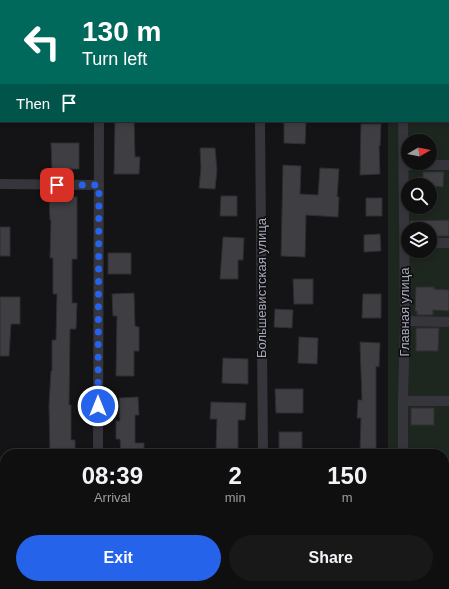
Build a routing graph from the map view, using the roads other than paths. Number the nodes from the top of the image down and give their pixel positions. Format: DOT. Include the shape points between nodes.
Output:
graph roads {
  1 [pos="99,122"];
  2 [pos="260,122"];
  3 [pos="403,122"];
  4 [pos="403,134"];
  5 [pos="437,165"];
  6 [pos="449,165"];
  7 [pos="404,170"];
  8 [pos="0,184"];
  9 [pos="99,185"];
  10 [pos="405,222"];
  11 [pos="437,243"];
  12 [pos="449,243"];
  13 [pos="406,258"];
  14 [pos="406,321"];
  15 [pos="449,322"];
  16 [pos="403,401"];
  17 [pos="449,401"];
  18 [pos="98,449"];
  19 [pos="263,449"];
  20 [pos="403,449"];
  1 -- 9 [label="street"];
  2 -- 19 [label="street, Большевистская улица"];
  3 -- 4 [label="street, Главная улица"];
  5 -- 6 [label="street"];
  7 -- 10 [label="street, Главная улица"];
  8 -- 9 [label="street"];
  9 -- 18 [label="street"];
  11 -- 12 [label="street"];
  13 -- 14 [label="street, Главная улица"];
  14 -- 15 [label="street"];
  14 -- 16 [label="street, Главная улица"];
  16 -- 17 [label="street"];
  16 -- 20 [label="street, Главная улица"];
}
